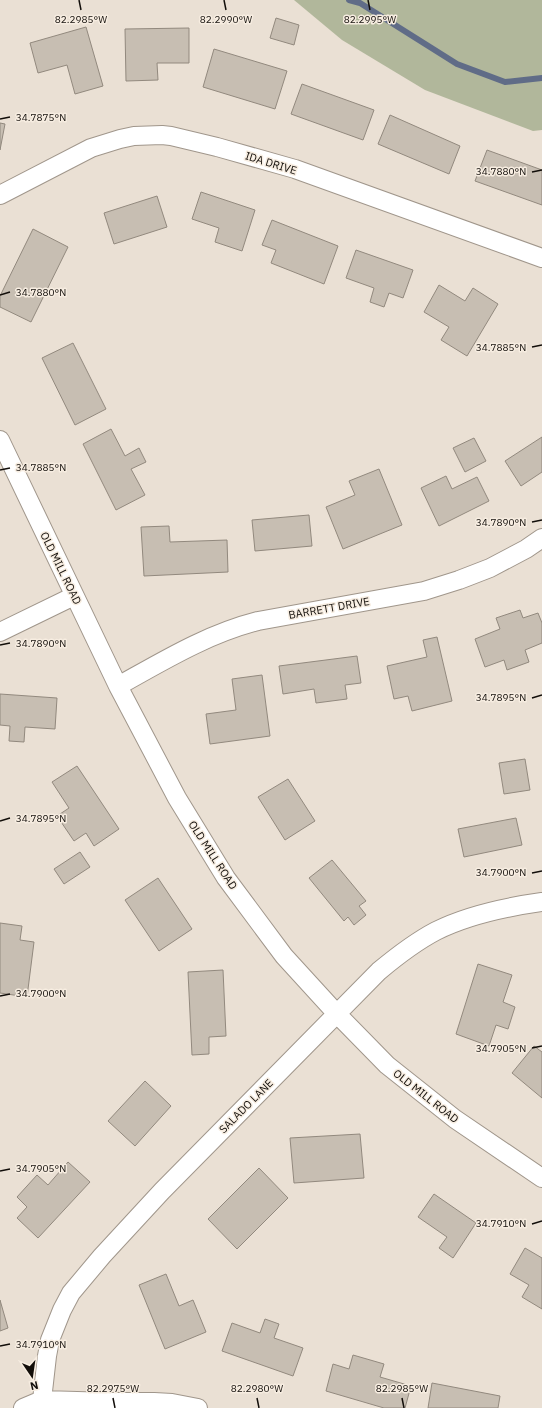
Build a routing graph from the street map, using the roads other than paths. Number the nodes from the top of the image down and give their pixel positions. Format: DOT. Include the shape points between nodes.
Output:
graph roads {
  1 [pos="0,195"];
  2 [pos="542,258"];
  3 [pos="0,440"];
  4 [pos="542,538"];
  5 [pos="74,596"];
  6 [pos="0,632"];
  7 [pos="118,686"];
  8 [pos="542,902"];
  9 [pos="337,1014"];
  10 [pos="542,1178"];
  11 [pos="42,1400"];
  12 [pos="23,1408"];
  13 [pos="198,1408"];
  1 -- 2 [label="street, IDA DRIVE" via="91,148 134,136 171,136 295,169"];
  3 -- 5 [label="street, OLD MILL ROAD"];
  4 -- 7 [label="street, BARRETT DRIVE" via="490,568 424,591 237,626 190,646"];
  5 -- 6 [label="street"];
  5 -- 7 [label="street, OLD MILL ROAD"];
  7 -- 9 [label="street, OLD MILL ROAD" via="177,798 226,878 284,956"];
  8 -- 9 [label="street, SALADO LANE" via="462,920 436,931 412,945 384,967"];
  9 -- 10 [label="street, OLD MILL ROAD" via="387,1065 455,1119"];
  9 -- 11 [label="street, SALADO LANE" via="162,1191 71,1293 50,1340"];
  11 -- 12 [label="street"];
  11 -- 13 [label="street" via="154,1402"];
}
